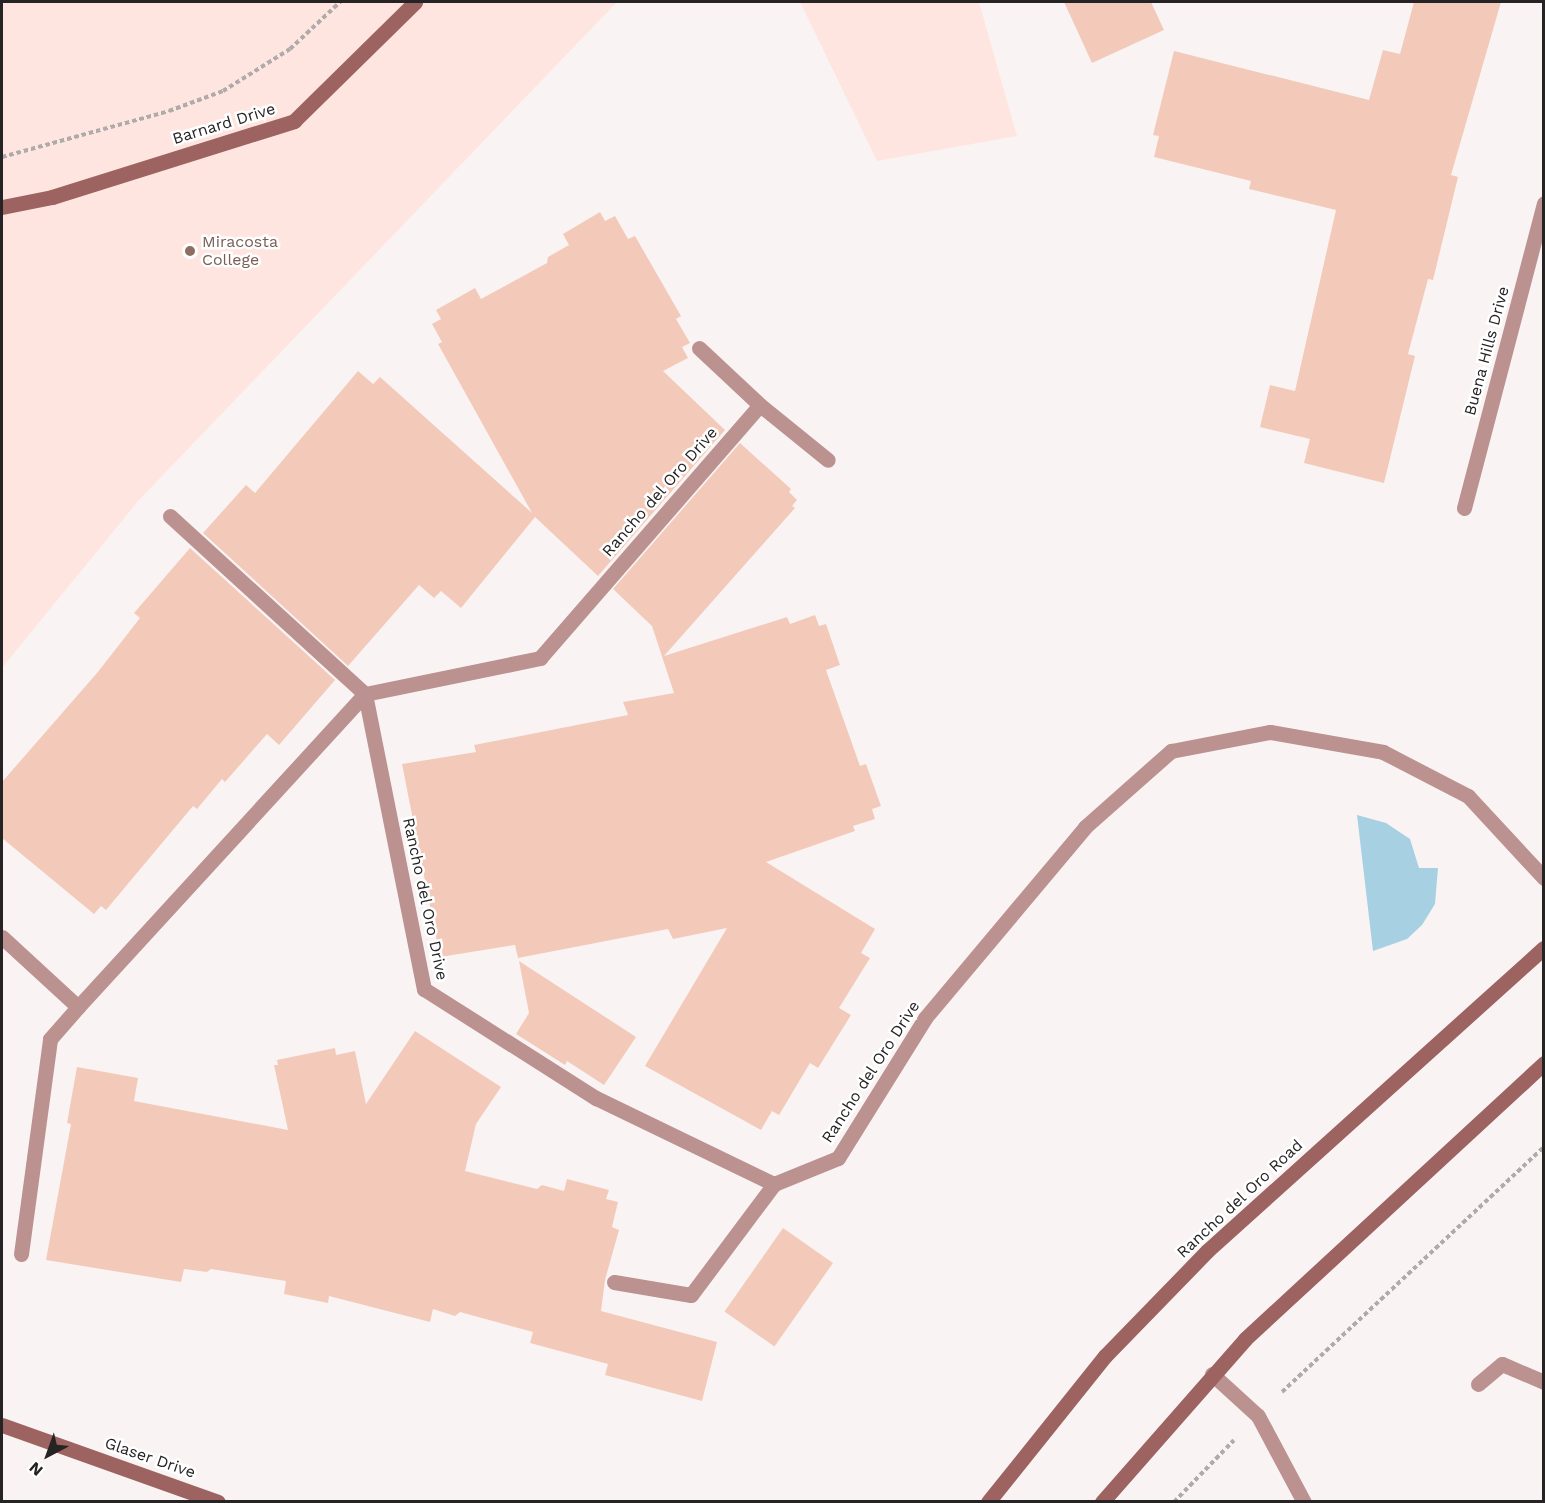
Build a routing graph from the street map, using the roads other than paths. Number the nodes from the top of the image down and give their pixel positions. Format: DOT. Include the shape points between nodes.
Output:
graph roads {
  1 [pos="415,2"];
  2 [pos="1544,203"];
  3 [pos="2,207"];
  4 [pos="699,348"];
  5 [pos="760,405"];
  6 [pos="828,460"];
  7 [pos="1464,508"];
  8 [pos="170,516"];
  9 [pos="365,694"];
  10 [pos="1544,878"];
  11 [pos="2,937"];
  12 [pos="1544,948"];
  13 [pos="78,1007"];
  14 [pos="1544,1063"];
  15 [pos="774,1184"];
  16 [pos="21,1254"];
  17 [pos="614,1282"];
  18 [pos="1212,1374"];
  19 [pos="1544,1382"];
  20 [pos="1478,1384"];
  21 [pos="2,1425"];
  22 [pos="218,1502"];
  23 [pos="988,1502"];
  24 [pos="1102,1502"];
  25 [pos="1304,1502"];
  1 -- 3 [label="main road, Barnard Drive" via="294,121 52,197"];
  2 -- 7 [label="street, Buena Hills Drive"];
  4 -- 5 [label="street"];
  5 -- 6 [label="street"];
  5 -- 9 [label="street, Rancho del Oro Drive" via="540,658"];
  8 -- 9 [label="street"];
  9 -- 13 [label="street"];
  9 -- 15 [label="street, Rancho del Oro Drive" via="424,989 596,1098"];
  10 -- 15 [label="street, Rancho del Oro Drive" via="1467,796 1383,752 1270,732 1171,751 1085,826 925,1018 838,1158"];
  11 -- 13 [label="street"];
  12 -- 23 [label="main road, Rancho del Oro Road" via="1207,1251 1105,1356"];
  13 -- 16 [label="street" via="50,1039"];
  14 -- 18 [label="main road" via="1245,1338"];
  15 -- 17 [label="street" via="692,1295"];
  18 -- 24 [label="main road"];
  18 -- 25 [label="street" via="1258,1416"];
  19 -- 20 [label="street" via="1502,1364"];
  21 -- 22 [label="main road, Glaser Drive"];
}
